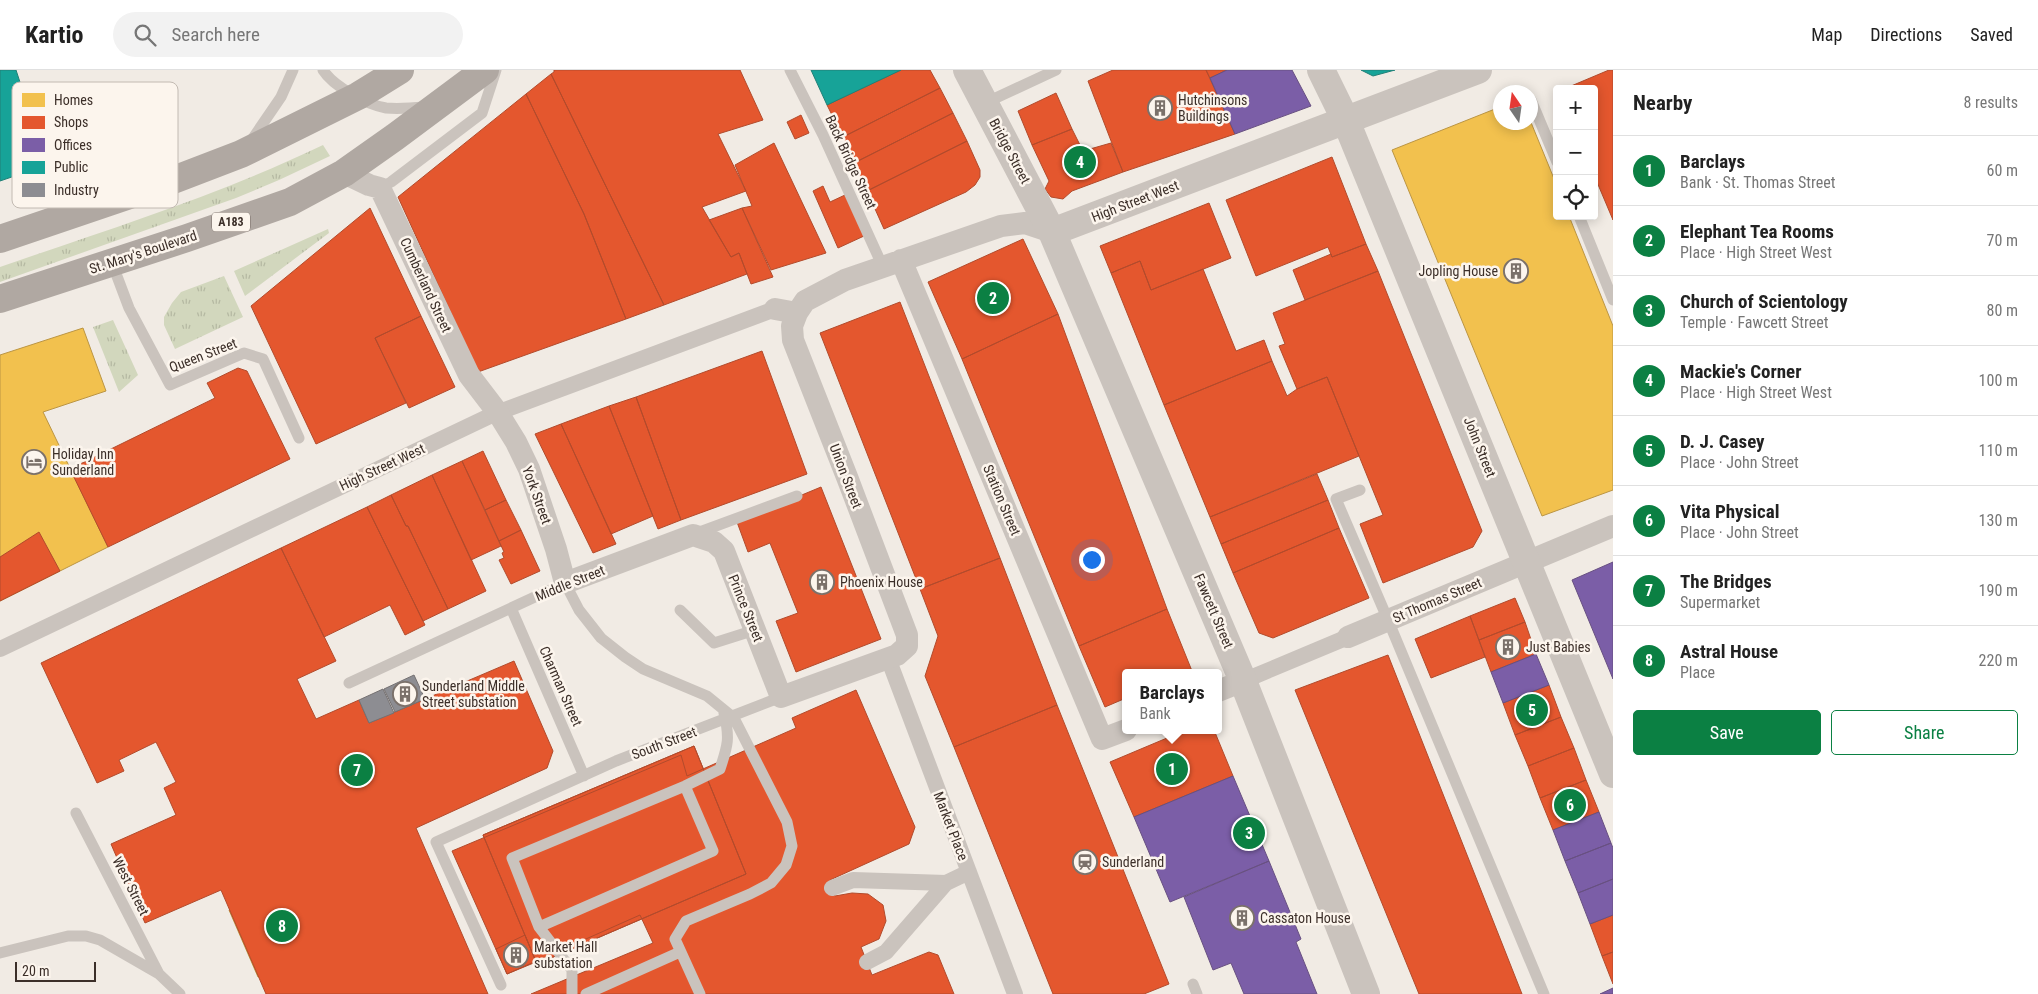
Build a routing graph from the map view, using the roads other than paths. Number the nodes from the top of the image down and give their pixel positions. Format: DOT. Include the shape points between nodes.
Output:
graph roads {
  1 [pos="293,70"];
  2 [pos="323,70"];
  3 [pos="400,70"];
  4 [pos="485,70"];
  5 [pos="496,70"];
  6 [pos="790,70"];
  7 [pos="967,70"];
  8 [pos="1056,70"];
  9 [pos="1321,70"];
  10 [pos="1478,70"];
  11 [pos="358,96"];
  12 [pos="442,103"];
  13 [pos="985,103"];
  14 [pos="1538,117"];
  15 [pos="1346,120"];
  16 [pos="1553,152"];
  17 [pos="241,154"];
  18 [pos="344,173"];
  19 [pos="178,178"];
  20 [pos="380,188"];
  21 [pos="91,208"];
  22 [pos="1581,220"];
  23 [pos="1052,232"];
  24 [pos="0,239"];
  25 [pos="112,263"];
  26 [pos="892,264"];
  27 [pos="0,299"];
  28 [pos="1613,300"];
  29 [pos="786,311"];
  30 [pos="498,412"];
  31 [pos="299,438"];
  32 [pos="1360,490"];
  33 [pos="797,496"];
  34 [pos="1613,526"];
  35 [pos="693,535"];
  36 [pos="1527,562"];
  37 [pos="565,583"];
  38 [pos="510,608"];
  39 [pos="680,610"];
  40 [pos="1388,620"];
  41 [pos="754,630"];
  42 [pos="1348,637"];
  43 [pos="0,649"];
  44 [pos="892,657"];
  45 [pos="1243,681"];
  46 [pos="349,683"];
  47 [pos="1222,689"];
  48 [pos="781,698"];
  49 [pos="724,709"];
  50 [pos="1122,732"];
  51 [pos="1613,774"];
  52 [pos="584,776"];
  53 [pos="685,786"];
  54 [pos="76,812"];
  55 [pos="969,872"];
  56 [pos="946,883"];
  57 [pos="832,888"];
  58 [pos="540,927"];
  59 [pos="680,952"];
  60 [pos="0,953"];
  61 [pos="867,962"];
  62 [pos="158,974"];
  63 [pos="500,985"];
  64 [pos="180,994"];
  65 [pos="572,994"];
  66 [pos="586,994"];
  67 [pos="700,994"];
  68 [pos="1015,994"];
  69 [pos="1366,994"];
  70 [pos="1544,994"];
  1 -- 17 [label="lane" via="281,97"];
  2 -- 11 [label="lane" via="342,88"];
  3 -- 11 [label="highway"];
  4 -- 12 [label="highway, St. Mary's Boulevard / A183"];
  5 -- 20 [label="lane" via="482,113"];
  6 -- 26 [label="lane, Back Bridge Street"];
  7 -- 13 [label="street, Bridge Street"];
  8 -- 13 [label="lane"];
  9 -- 15 [label="street, John Street"];
  10 -- 15 [label="street, High Street West"];
  11 -- 12 [label="lane" via="385,108"];
  11 -- 17 [label="highway"];
  12 -- 18 [label="highway, St. Mary's Boulevard / A183"];
  13 -- 23 [label="street, Bridge Street"];
  14 -- 16 [label="lane"];
  15 -- 23 [label="street, High Street West"];
  15 -- 36 [label="street, John Street"];
  17 -- 19 [label="highway"];
  18 -- 20 [label="street"];
  18 -- 25 [label="highway, St. Mary's Boulevard / A183" via="290,202"];
  20 -- 30 [label="street, Cumberland Street" via="469,375"];
  21 -- 24 [label="highway"];
  22 -- 28 [label="lane"];
  23 -- 26 [label="street, High Street West" via="1025,223 1001,226"];
  23 -- 45 [label="street, Fawcett Street"];
  25 -- 27 [label="highway, St. Mary's Boulevard / A183"];
  25 -- 31 [label="lane, Queen Street" via="129,308 170,385 244,352 262,359"];
  26 -- 29 [label="street, High Street West" via="845,280"];
  26 -- 50 [label="street, Station Street" via="1102,739"];
  29 -- 30 [label="street, High Street West"];
  29 -- 44 [label="street, Union Street" via="793,340 907,635 907,646"];
  30 -- 37 [label="street, York Street" via="529,469"];
  30 -- 43 [label="street, High Street West"];
  32 -- 40 [label="lane" via="1336,499"];
  33 -- 35 [label="lane, Middle Street"];
  34 -- 36 [label="street, St Thomas Street"];
  35 -- 37 [label="street, Middle Street"];
  35 -- 41 [label="street, Prince Street" via="714,542 724,551"];
  36 -- 40 [label="street, St Thomas Street"];
  36 -- 51 [label="street, John Street"];
  37 -- 38 [label="lane, Middle Street"];
  37 -- 49 [label="lane" via="579,610 601,638 643,669 707,696"];
  38 -- 46 [label="lane, Middle Street"];
  38 -- 52 [label="lane, Charman Street"];
  39 -- 41 [label="lane" via="714,643"];
  40 -- 42 [label="street, St Thomas Street"];
  40 -- 70 [label="lane"];
  41 -- 48 [label="street, Prince Street"];
  42 -- 45 [label="street"];
  44 -- 48 [label="street, South Street"];
  44 -- 55 [label="street, Market Place"];
  45 -- 47 [label="street"];
  45 -- 69 [label="street, Fawcett Street"];
  48 -- 52 [label="lane, South Street"];
  49 -- 53 [label="lane" via="729,734 720,769"];
  49 -- 59 [label="lane" via="734,718 783,813 792,846 786,865 771,883 686,920 675,939"];
  52 -- 63 [label="lane, South Street" via="436,842"];
  53 -- 58 [label="lane" via="713,851"];
  53 -- 58 [label="lane" via="512,858"];
  54 -- 62 [label="lane, West Street"];
  55 -- 56 [label="street"];
  55 -- 68 [label="street, Market Place"];
  56 -- 57 [label="street" via="853,880"];
  56 -- 61 [label="street" via="886,952"];
  58 -- 65 [label="lane" via="572,970"];
  59 -- 66 [label="lane"];
  59 -- 67 [label="lane"];
  60 -- 62 [label="lane" via="68,936 86,936 100,940"];
  62 -- 64 [label="lane"];
}
